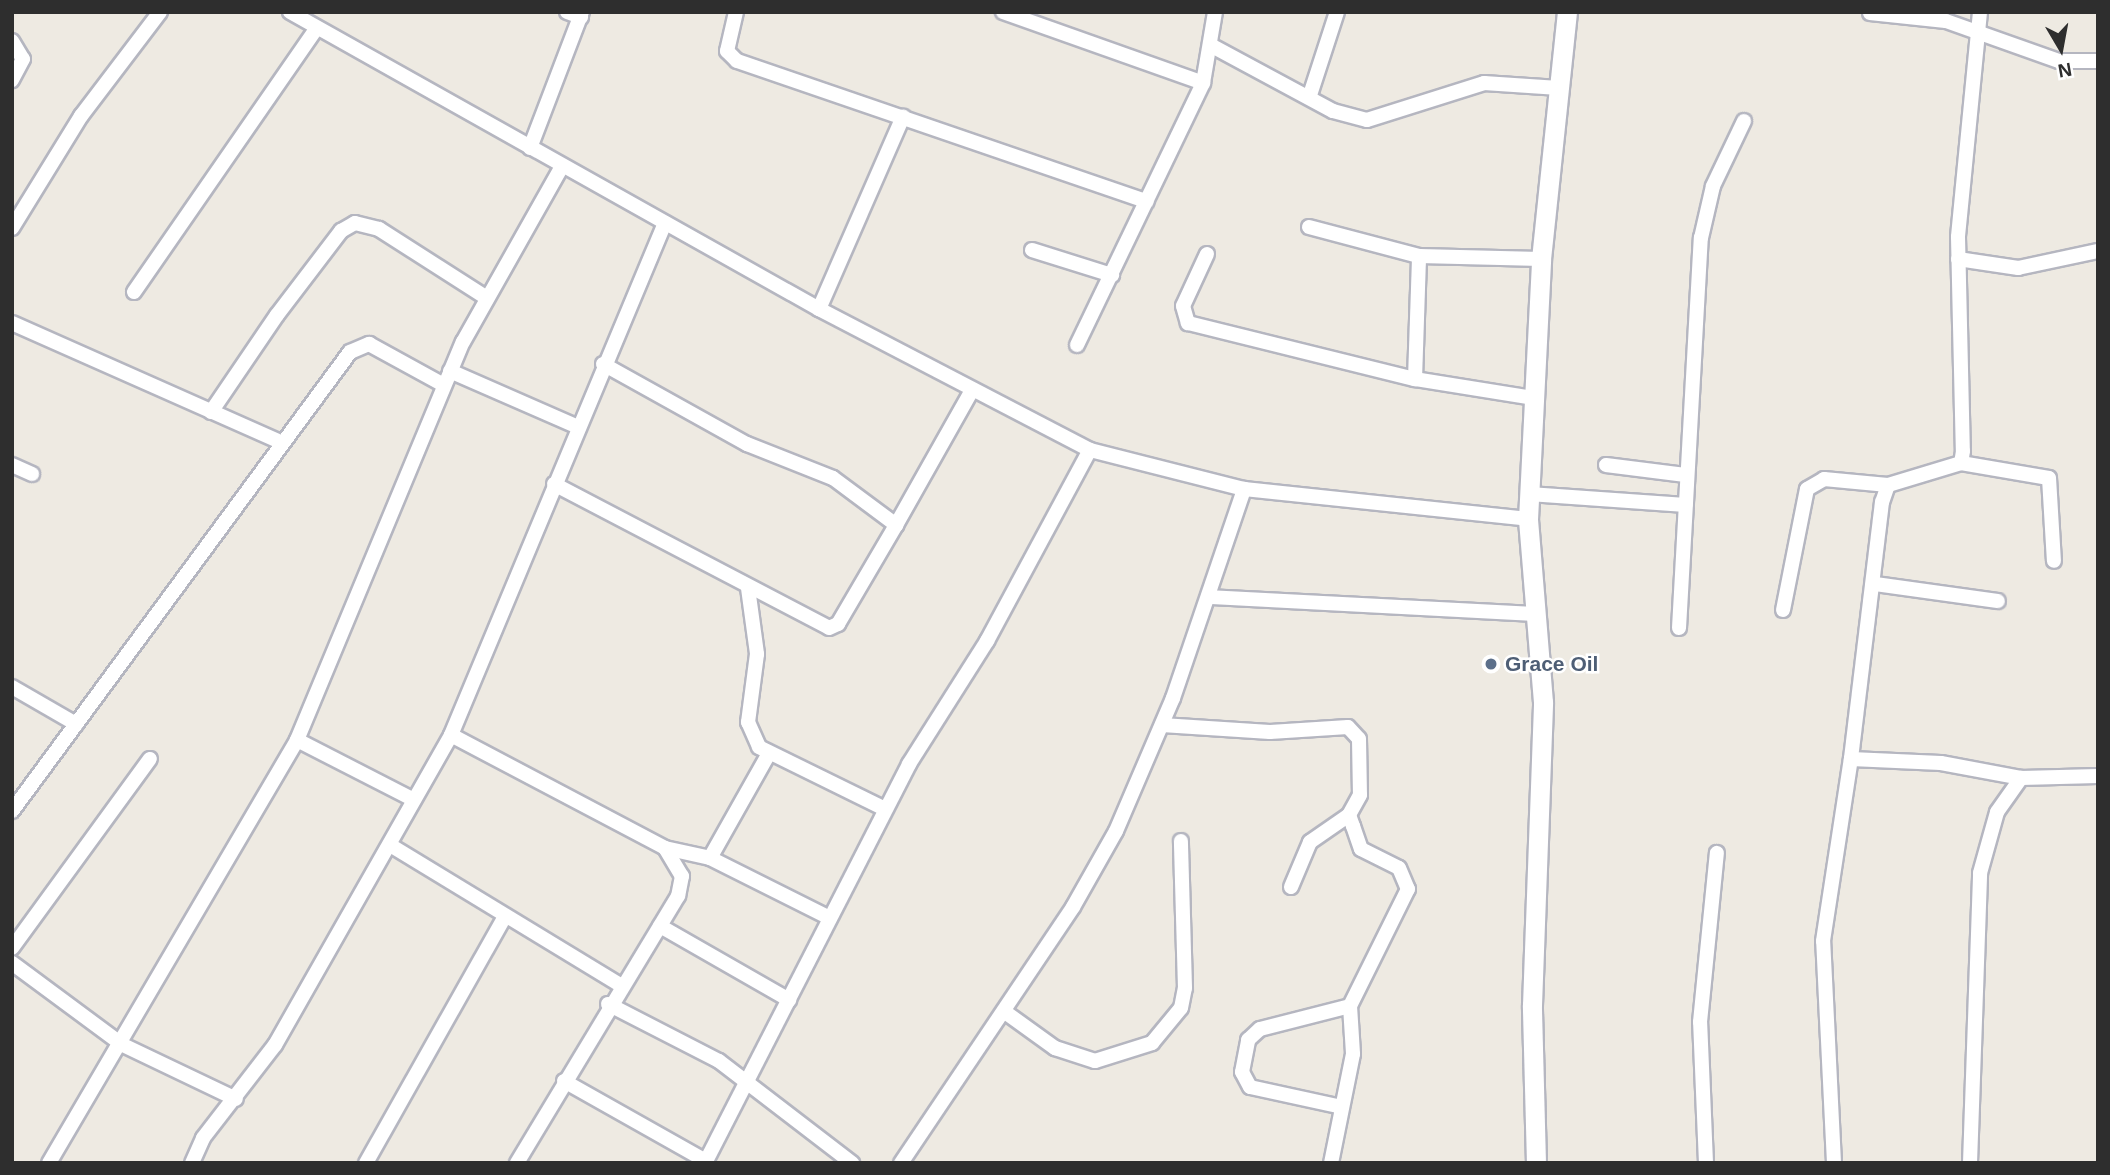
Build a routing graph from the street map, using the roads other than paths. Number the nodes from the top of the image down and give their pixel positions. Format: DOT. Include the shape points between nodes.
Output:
graph roads {
  1 [pos="160,12"];
  2 [pos="736,12"];
  3 [pos="1003,12"];
  4 [pos="1215,12"];
  5 [pos="1337,12"];
  6 [pos="1567,12"];
  7 [pos="1980,12"];
  8 [pos="1870,13"];
  9 [pos="298,14"];
  10 [pos="577,14"];
  11 [pos="317,28"];
  12 [pos="1976,30"];
  13 [pos="12,41"];
  14 [pos="1214,47"];
  15 [pos="2097,63"];
  16 [pos="12,80"];
  17 [pos="1203,83"];
  18 [pos="1559,88"];
  19 [pos="1310,95"];
  20 [pos="903,117"];
  21 [pos="1744,121"];
  22 [pos="530,148"];
  23 [pos="562,166"];
  24 [pos="1147,201"];
  25 [pos="665,223"];
  26 [pos="1309,227"];
  27 [pos="12,228"];
  28 [pos="1032,250"];
  29 [pos="2098,251"];
  30 [pos="1207,254"];
  31 [pos="1419,256"];
  32 [pos="1541,259"];
  33 [pos="1958,259"];
  34 [pos="1112,275"];
  35 [pos="134,292"];
  36 [pos="487,298"];
  37 [pos="819,309"];
  38 [pos="12,323"];
  39 [pos="1077,345"];
  40 [pos="603,364"];
  41 [pos="450,371"];
  42 [pos="1415,379"];
  43 [pos="444,385"];
  44 [pos="972,390"];
  45 [pos="1533,398"];
  46 [pos="211,412"];
  47 [pos="576,426"];
  48 [pos="281,442"];
  49 [pos="1090,450"];
  50 [pos="1961,463"];
  51 [pos="12,465"];
  52 [pos="1606,465"];
  53 [pos="32,474"];
  54 [pos="1685,475"];
  55 [pos="554,484"];
  56 [pos="1888,485"];
  57 [pos="1244,489"];
  58 [pos="1529,494"];
  59 [pos="1686,505"];
  60 [pos="1528,519"];
  61 [pos="896,525"];
  62 [pos="2054,561"];
  63 [pos="1875,584"];
  64 [pos="748,588"];
  65 [pos="1209,597"];
  66 [pos="1998,601"];
  67 [pos="1783,610"];
  68 [pos="1538,614"];
  69 [pos="1679,628"];
  70 [pos="12,687"];
  71 [pos="76,724"];
  72 [pos="1162,725"];
  73 [pos="451,735"];
  74 [pos="297,740"];
  75 [pos="768,755"];
  76 [pos="150,759"];
  77 [pos="1851,759"];
  78 [pos="2098,776"];
  79 [pos="2021,778"];
  80 [pos="414,800"];
  81 [pos="885,809"];
  82 [pos="12,811"];
  83 [pos="1349,815"];
  84 [pos="1181,841"];
  85 [pos="390,845"];
  86 [pos="664,848"];
  87 [pos="1717,853"];
  88 [pos="710,859"];
  89 [pos="1291,887"];
  90 [pos="505,918"];
  91 [pos="830,918"];
  92 [pos="660,926"];
  93 [pos="12,948"];
  94 [pos="12,963"];
  95 [pos="620,984"];
  96 [pos="789,1000"];
  97 [pos="608,1004"];
  98 [pos="1350,1006"];
  99 [pos="1005,1012"];
  100 [pos="123,1045"];
  101 [pos="749,1080"];
  102 [pos="564,1081"];
  103 [pos="236,1099"];
  104 [pos="1342,1107"];
  105 [pos="521,1161"];
  106 [pos="705,1162"];
  107 [pos="49,1163"];
  108 [pos="192,1163"];
  109 [pos="366,1163"];
  110 [pos="852,1163"];
  111 [pos="901,1163"];
  112 [pos="1331,1163"];
  113 [pos="1536,1163"];
  114 [pos="1706,1163"];
  115 [pos="1834,1163"];
  116 [pos="1970,1163"];
  1 -- 27 [label="street" via="81,116"];
  2 -- 20 [label="street" via="727,44 730,57"];
  3 -- 17 [label="street"];
  4 -- 14 [label="street"];
  5 -- 19 [label="street"];
  6 -- 18 [label="main road"];
  7 -- 12 [label="street"];
  8 -- 12 [label="street"];
  9 -- 11 [label="street"];
  10 -- 22 [label="street"];
  11 -- 22 [label="street"];
  11 -- 35 [label="street"];
  12 -- 15 [label="street" via="2059,61"];
  12 -- 33 [label="street"];
  13 -- 16 [label="street" via="23,59"];
  14 -- 17 [label="street"];
  14 -- 19 [label="street"];
  17 -- 24 [label="street"];
  18 -- 19 [label="street" via="1484,83 1367,120 1333,111"];
  18 -- 32 [label="main road"];
  20 -- 24 [label="street"];
  20 -- 37 [label="street"];
  21 -- 54 [label="street" via="1713,186 1701,238"];
  22 -- 23 [label="street"];
  23 -- 25 [label="street"];
  23 -- 36 [label="street"];
  24 -- 34 [label="street"];
  25 -- 37 [label="street"];
  25 -- 40 [label="street"];
  26 -- 31 [label="street"];
  28 -- 34 [label="street"];
  29 -- 33 [label="street" via="2018,268"];
  30 -- 42 [label="street" via="1184,306 1188,323"];
  31 -- 32 [label="street"];
  31 -- 42 [label="street"];
  32 -- 45 [label="main road"];
  33 -- 50 [label="street"];
  34 -- 39 [label="street"];
  36 -- 41 [label="street"];
  36 -- 46 [label="street" via="379,229 348,225"];
  37 -- 44 [label="street"];
  38 -- 46 [label="street"];
  40 -- 47 [label="street"];
  40 -- 61 [label="street" via="747,444 833,478"];
  41 -- 43 [label="street"];
  41 -- 47 [label="street"];
  42 -- 45 [label="street"];
  43 -- 48 [label="street" via="377,347 356,347"];
  43 -- 74 [label="street"];
  44 -- 49 [label="street"];
  44 -- 61 [label="street"];
  45 -- 58 [label="main road"];
  46 -- 48 [label="street"];
  47 -- 55 [label="street"];
  48 -- 71 [label="street"];
  49 -- 57 [label="street"];
  49 -- 81 [label="street" via="988,640"];
  50 -- 56 [label="street"];
  50 -- 62 [label="street" via="2049,478"];
  51 -- 53 [label="street"];
  52 -- 54 [label="street"];
  54 -- 59 [label="street"];
  55 -- 64 [label="street"];
  55 -- 73 [label="street"];
  56 -- 63 [label="street" via="1877,517"];
  56 -- 67 [label="street" via="1824,479 1807,489"];
  57 -- 60 [label="street"];
  57 -- 65 [label="street"];
  58 -- 59 [label="street"];
  58 -- 60 [label="main road"];
  59 -- 69 [label="street"];
  60 -- 68 [label="main road"];
  61 -- 64 [label="street" via="838,624 829,628"];
  63 -- 66 [label="street"];
  63 -- 77 [label="street"];
  64 -- 75 [label="street" via="757,653 748,722"];
  65 -- 68 [label="street"];
  65 -- 72 [label="street"];
  68 -- 113 [label="main road" via="1543,712 1532,1005"];
  70 -- 71 [label="street"];
  71 -- 82 [label="street"];
  72 -- 83 [label="street" via="1355,730 1360,795"];
  72 -- 99 [label="street" via="1116,831"];
  73 -- 80 [label="street"];
  73 -- 86 [label="street"];
  74 -- 80 [label="street"];
  74 -- 100 [label="street" via="215,873"];
  75 -- 81 [label="street"];
  75 -- 88 [label="street"];
  76 -- 93 [label="street"];
  77 -- 79 [label="street" via="1941,763"];
  77 -- 115 [label="street" via="1822,941"];
  78 -- 79 [label="street"];
  79 -- 116 [label="street" via="1997,812 1980,873"];
  80 -- 85 [label="street"];
  81 -- 91 [label="street"];
  83 -- 89 [label="street" via="1310,842"];
  83 -- 98 [label="street" via="1361,849 1399,868 1408,882"];
  84 -- 99 [label="street" via="1185,988 1181,1008 1152,1043 1094,1061 1055,1048"];
  85 -- 90 [label="street"];
  85 -- 103 [label="street" via="275,1045"];
  86 -- 88 [label="street"];
  86 -- 92 [label="street" via="682,876 678,896"];
  87 -- 114 [label="street" via="1700,1022"];
  88 -- 91 [label="street"];
  90 -- 95 [label="street"];
  90 -- 109 [label="street"];
  91 -- 96 [label="street"];
  92 -- 95 [label="street"];
  92 -- 96 [label="street"];
  94 -- 100 [label="street"];
  95 -- 97 [label="street"];
  96 -- 101 [label="street"];
  97 -- 101 [label="street"];
  97 -- 102 [label="street"];
  98 -- 104 [label="street" via="1353,1054"];
  98 -- 104 [label="street" via="1260,1029 1248,1041 1242,1072 1250,1087"];
  99 -- 111 [label="street"];
  100 -- 103 [label="street"];
  100 -- 107 [label="street"];
  101 -- 106 [label="street"];
  101 -- 110 [label="street"];
  102 -- 105 [label="street"];
  102 -- 106 [label="street"];
  103 -- 108 [label="street" via="203,1138"];
  104 -- 112 [label="street"];
}
